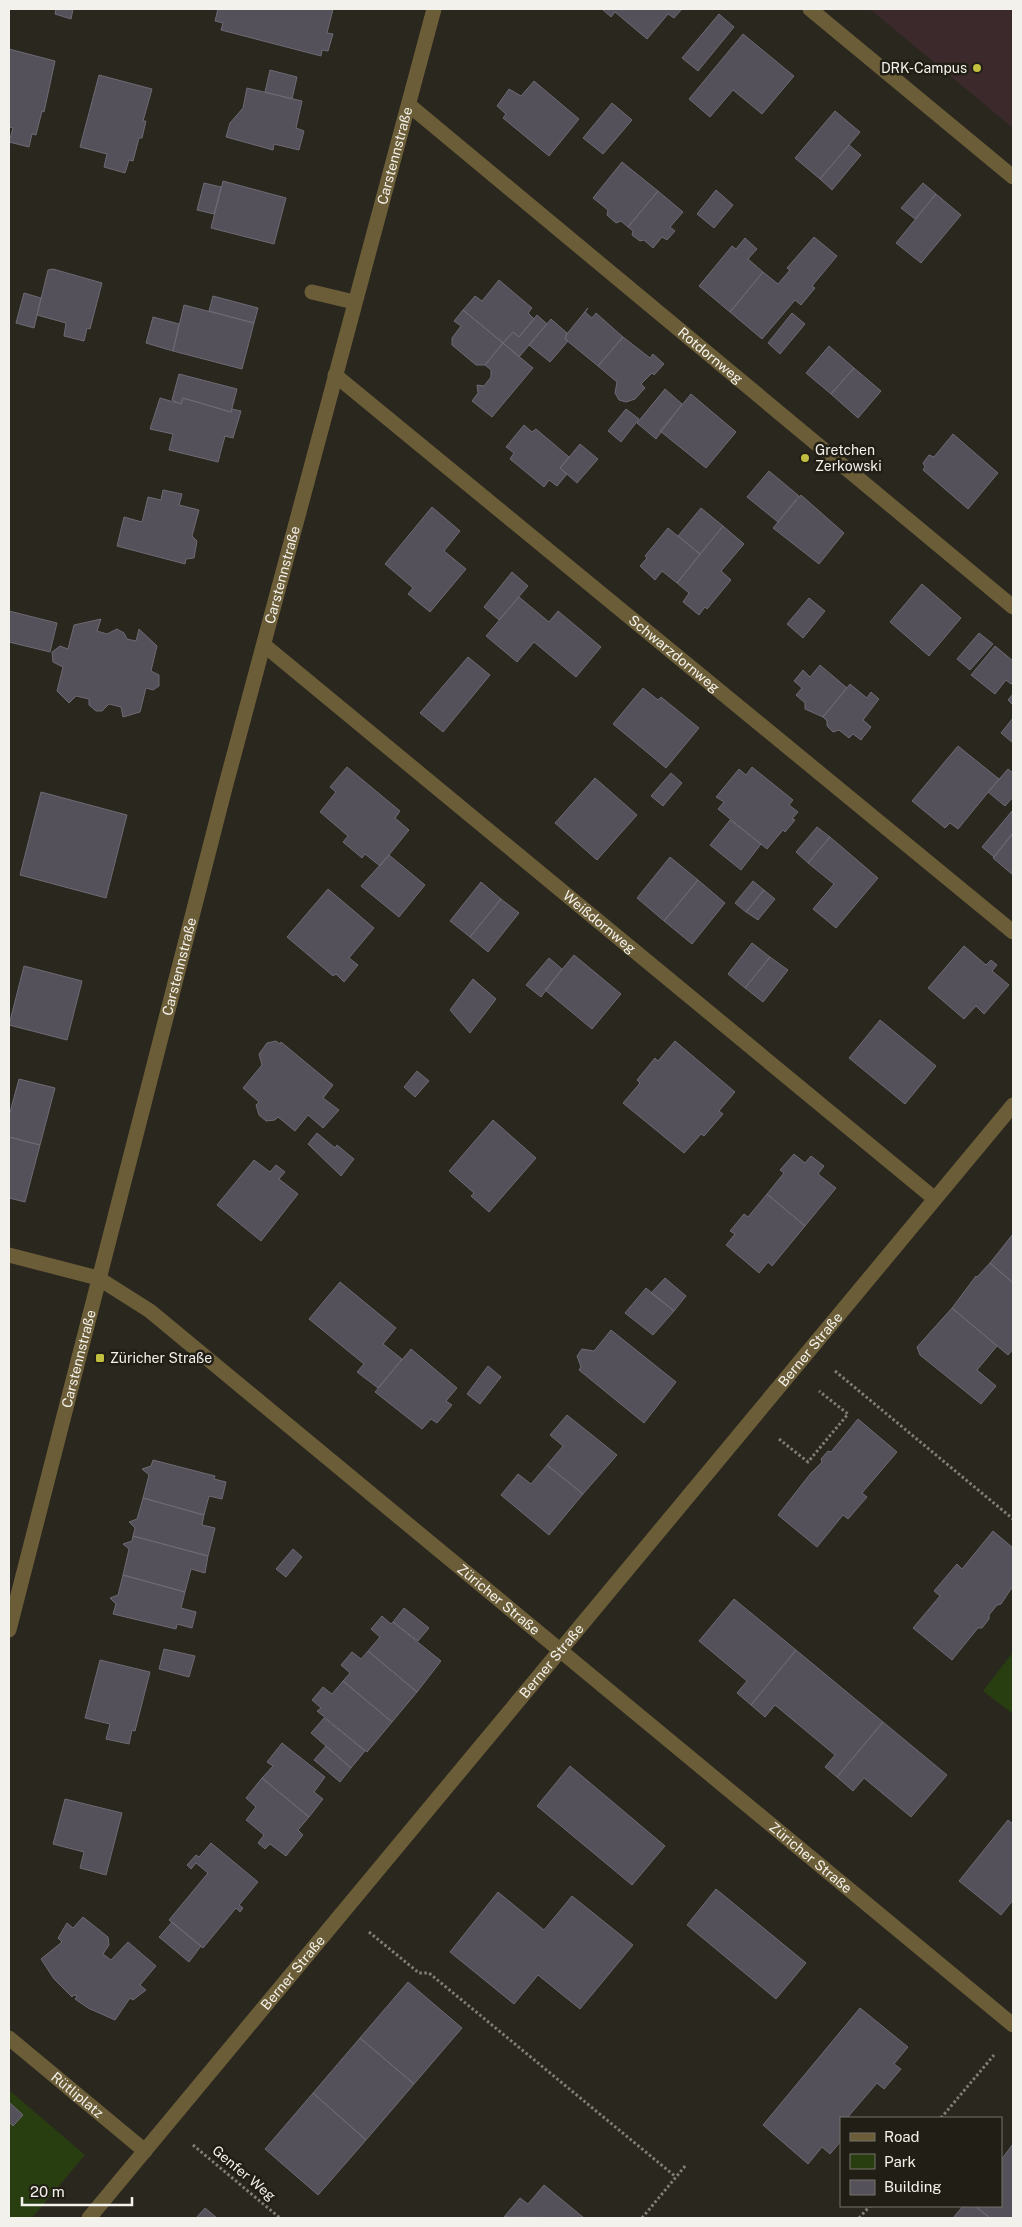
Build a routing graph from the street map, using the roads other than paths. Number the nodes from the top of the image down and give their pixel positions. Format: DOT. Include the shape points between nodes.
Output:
graph roads {
  1 [pos="810,9"];
  2 [pos="429,10"];
  3 [pos="409,105"];
  4 [pos="1013,177"];
  5 [pos="312,292"];
  6 [pos="354,302"];
  7 [pos="336,375"];
  8 [pos="1013,607"];
  9 [pos="264,645"];
  10 [pos="1013,932"];
  11 [pos="1013,1105"];
  12 [pos="935,1199"];
  13 [pos="9,1256"];
  14 [pos="98,1278"];
  15 [pos="9,1630"];
  16 [pos="561,1650"];
  17 [pos="1013,2025"];
  18 [pos="9,2038"];
  19 [pos="145,2151"];
  20 [pos="90,2218"];
  1 -- 4 [label="street"];
  2 -- 3 [label="street, Carstennstraße"];
  3 -- 6 [label="street, Carstennstraße"];
  3 -- 8 [label="street, Rotdornweg"];
  5 -- 6 [label="street"];
  6 -- 7 [label="street, Carstennstraße"];
  7 -- 9 [label="street, Carstennstraße"];
  7 -- 10 [label="street, Schwarzdornweg"];
  9 -- 12 [label="street, Weißdornweg"];
  9 -- 14 [label="street, Carstennstraße"];
  11 -- 12 [label="street, Berner Straße"];
  12 -- 16 [label="street, Berner Straße"];
  13 -- 14 [label="street, Züricher Straße"];
  14 -- 15 [label="street, Carstennstraße"];
  14 -- 16 [label="street, Züricher Straße" via="150,1311"];
  16 -- 17 [label="street, Züricher Straße"];
  16 -- 19 [label="street, Berner Straße"];
  18 -- 19 [label="street, Rütliplatz"];
  19 -- 20 [label="street, Berner Straße"];
}
